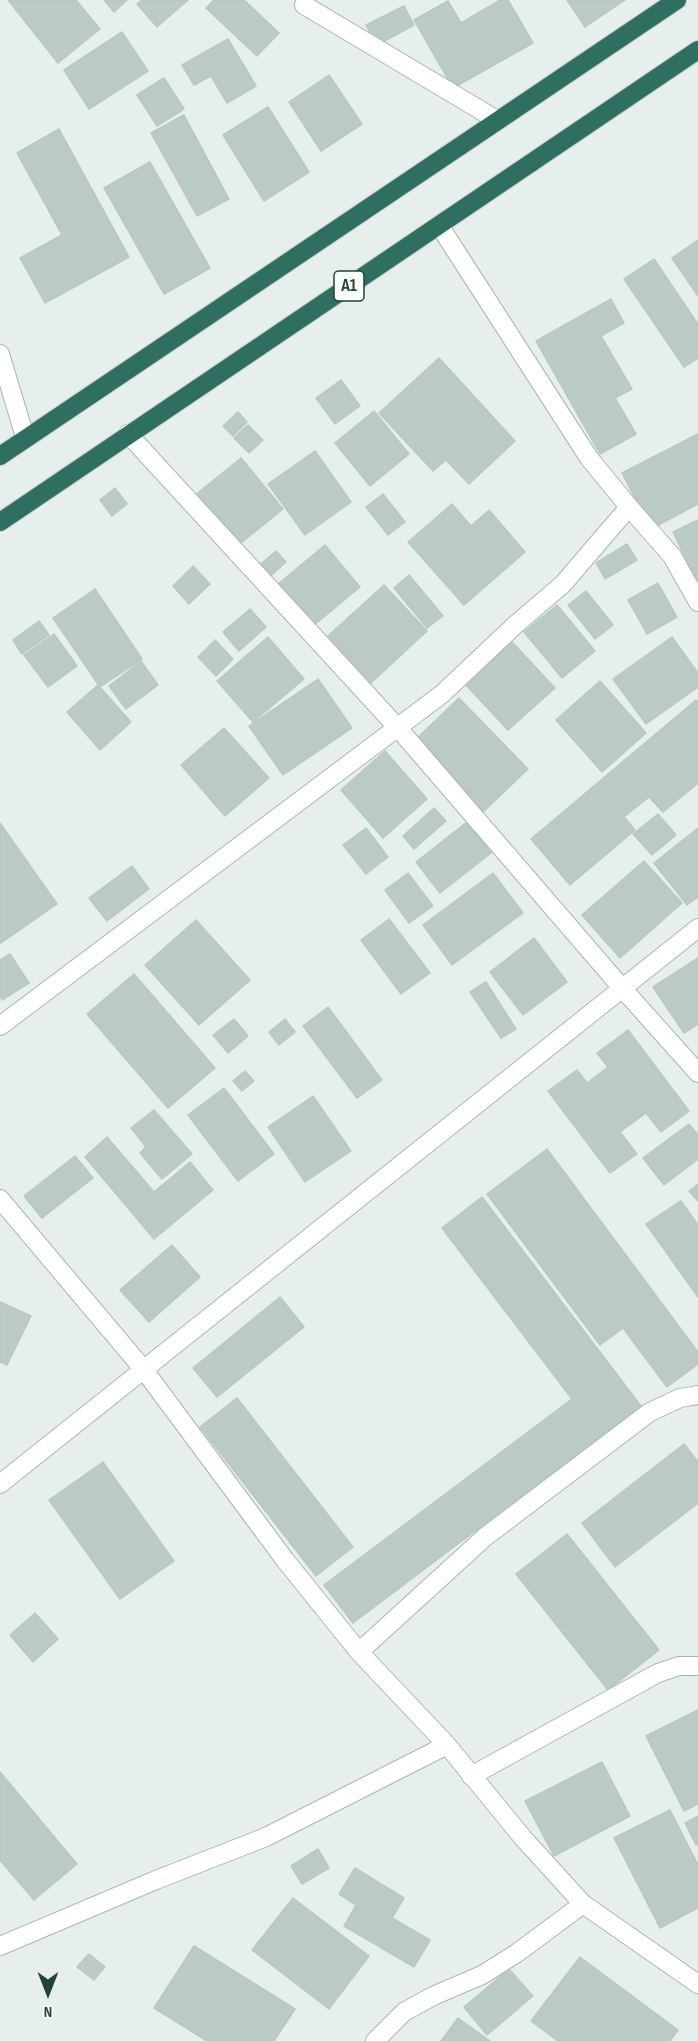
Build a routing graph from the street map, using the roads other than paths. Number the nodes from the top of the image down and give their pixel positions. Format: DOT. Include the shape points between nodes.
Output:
graph roads {
  1 [pos="677,0"];
  2 [pos="304,5"];
  3 [pos="698,50"];
  4 [pos="497,120"];
  5 [pos="439,225"];
  6 [pos="0,354"];
  7 [pos="128,434"];
  8 [pos="25,438"];
  9 [pos="0,456"];
  10 [pos="629,507"];
  11 [pos="0,522"];
  12 [pos="698,602"];
  13 [pos="398,728"];
  14 [pos="698,928"];
  15 [pos="622,988"];
  16 [pos="0,1026"];
  17 [pos="698,1072"];
  18 [pos="0,1198"];
  19 [pos="144,1370"];
  20 [pos="698,1395"];
  21 [pos="0,1484"];
  22 [pos="359,1652"];
  23 [pos="698,1666"];
  24 [pos="447,1745"];
  25 [pos="471,1776"];
  26 [pos="583,1904"];
  27 [pos="0,1946"];
  28 [pos="698,1984"];
  29 [pos="375,2041"];
  1 -- 4 [label="highway"];
  2 -- 4 [label="street"];
  3 -- 5 [label="highway, A1"];
  4 -- 8 [label="highway"];
  5 -- 7 [label="highway, A1"];
  5 -- 10 [label="street" via="590,458"];
  6 -- 8 [label="street"];
  7 -- 11 [label="highway, A1"];
  7 -- 13 [label="street"];
  8 -- 9 [label="highway"];
  10 -- 12 [label="street" via="672,556"];
  10 -- 13 [label="street" via="563,584 442,694"];
  13 -- 15 [label="street"];
  13 -- 16 [label="street"];
  14 -- 15 [label="street"];
  15 -- 17 [label="street"];
  15 -- 19 [label="street"];
  18 -- 19 [label="street"];
  19 -- 21 [label="street"];
  19 -- 22 [label="street" via="285,1560"];
  20 -- 22 [label="street" via="680,1398 650,1412 494,1530"];
  22 -- 24 [label="street"];
  23 -- 25 [label="street" via="679,1666 658,1673"];
  24 -- 25 [label="street"];
  24 -- 27 [label="street" via="266,1837"];
  25 -- 26 [label="street"];
  26 -- 28 [label="street"];
  26 -- 29 [label="street" via="482,1975 404,2012"];
}
